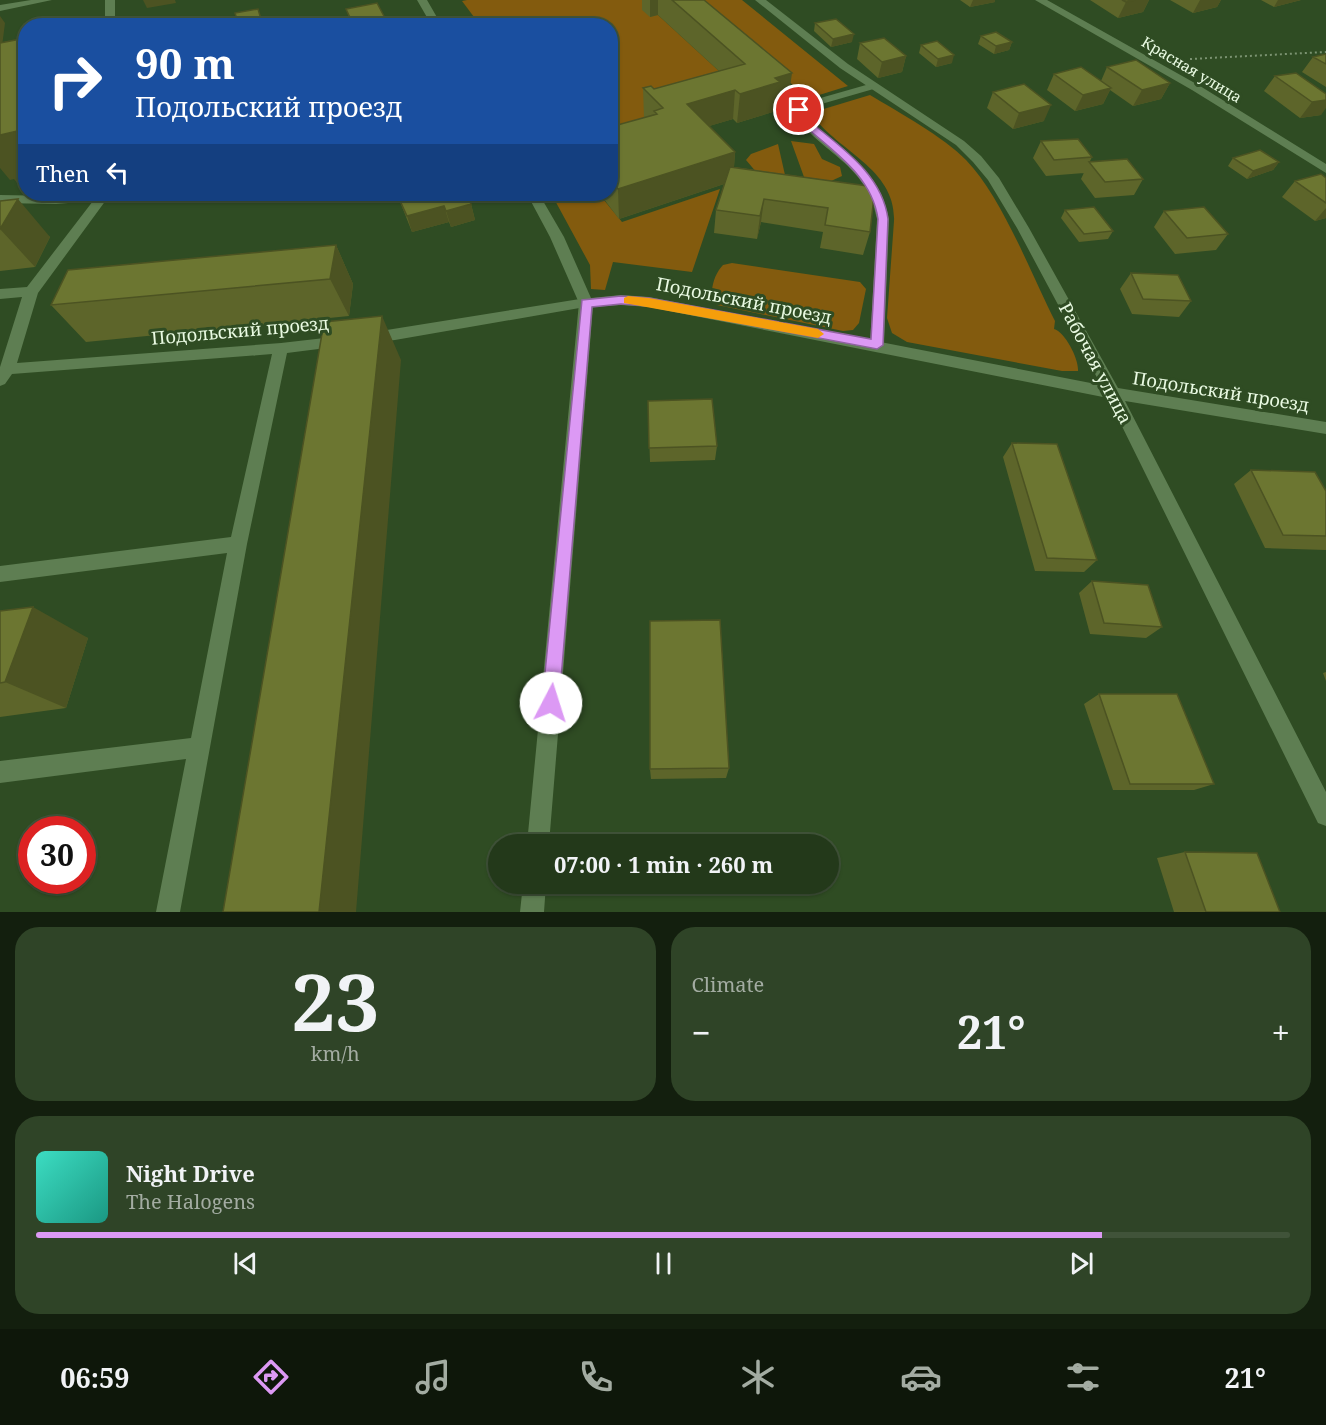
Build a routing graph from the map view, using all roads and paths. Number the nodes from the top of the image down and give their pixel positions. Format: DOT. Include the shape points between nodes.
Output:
graph roads {
  1 [pos="47,0"];
  2 [pos="110,0"];
  3 [pos="422,0"];
  4 [pos="760,0"];
  5 [pos="1040,0"];
  6 [pos="0,8"];
  7 [pos="110,18"];
  8 [pos="432,18"];
  9 [pos="1326,52"];
  10 [pos="1150,62"];
  11 [pos="873,86"];
  12 [pos="1326,169"];
  13 [pos="0,199"];
  14 [pos="18,199"];
  15 [pos="99,201"];
  16 [pos="537,201"];
  17 [pos="31,292"];
  18 [pos="0,294"];
  19 [pos="586,303"];
  20 [pos="877,345"];
  21 [pos="281,348"];
  22 [pos="3,374"];
  23 [pos="1113,393"];
  24 [pos="1326,428"];
  25 [pos="238,544"];
  26 [pos="0,574"];
  27 [pos="201,747"];
  28 [pos="0,772"];
  29 [pos="1326,815"];
  30 [pos="539,834"];
  31 [pos="534,894"];
  32 [pos="168,912"];
  33 [pos="532,912"];
  1 -- 6 [label="street"];
  2 -- 7 [label="street"];
  3 -- 8 [label="street"];
  4 -- 11 [label="street, Рабочая улица"];
  5 -- 10 [label="street, Красная улица"];
  9 -- 10 [label="path"];
  10 -- 12 [label="street, Красная улица"];
  11 -- 20 [label="street" via="807,105 799,113 865,175 881,205"];
  11 -- 23 [label="street, Рабочая улица" via="960,143 989,172"];
  13 -- 14 [label="street"];
  15 -- 17 [label="street"];
  16 -- 19 [label="street"];
  17 -- 18 [label="street"];
  17 -- 22 [label="street"];
  19 -- 20 [label="street, Подольский проезд" via="649,302"];
  19 -- 21 [label="street, Подольский проезд" via="420,332"];
  19 -- 30 [label="street"];
  20 -- 23 [label="street, Подольский проезд"];
  21 -- 22 [label="street, Подольский проезд"];
  21 -- 25 [label="street"];
  23 -- 24 [label="street, Подольский проезд"];
  23 -- 29 [label="street, Рабочая улица"];
  25 -- 26 [label="street"];
  25 -- 27 [label="street"];
  27 -- 28 [label="street"];
  27 -- 32 [label="street"];
  31 -- 33 [label="street"];
}
